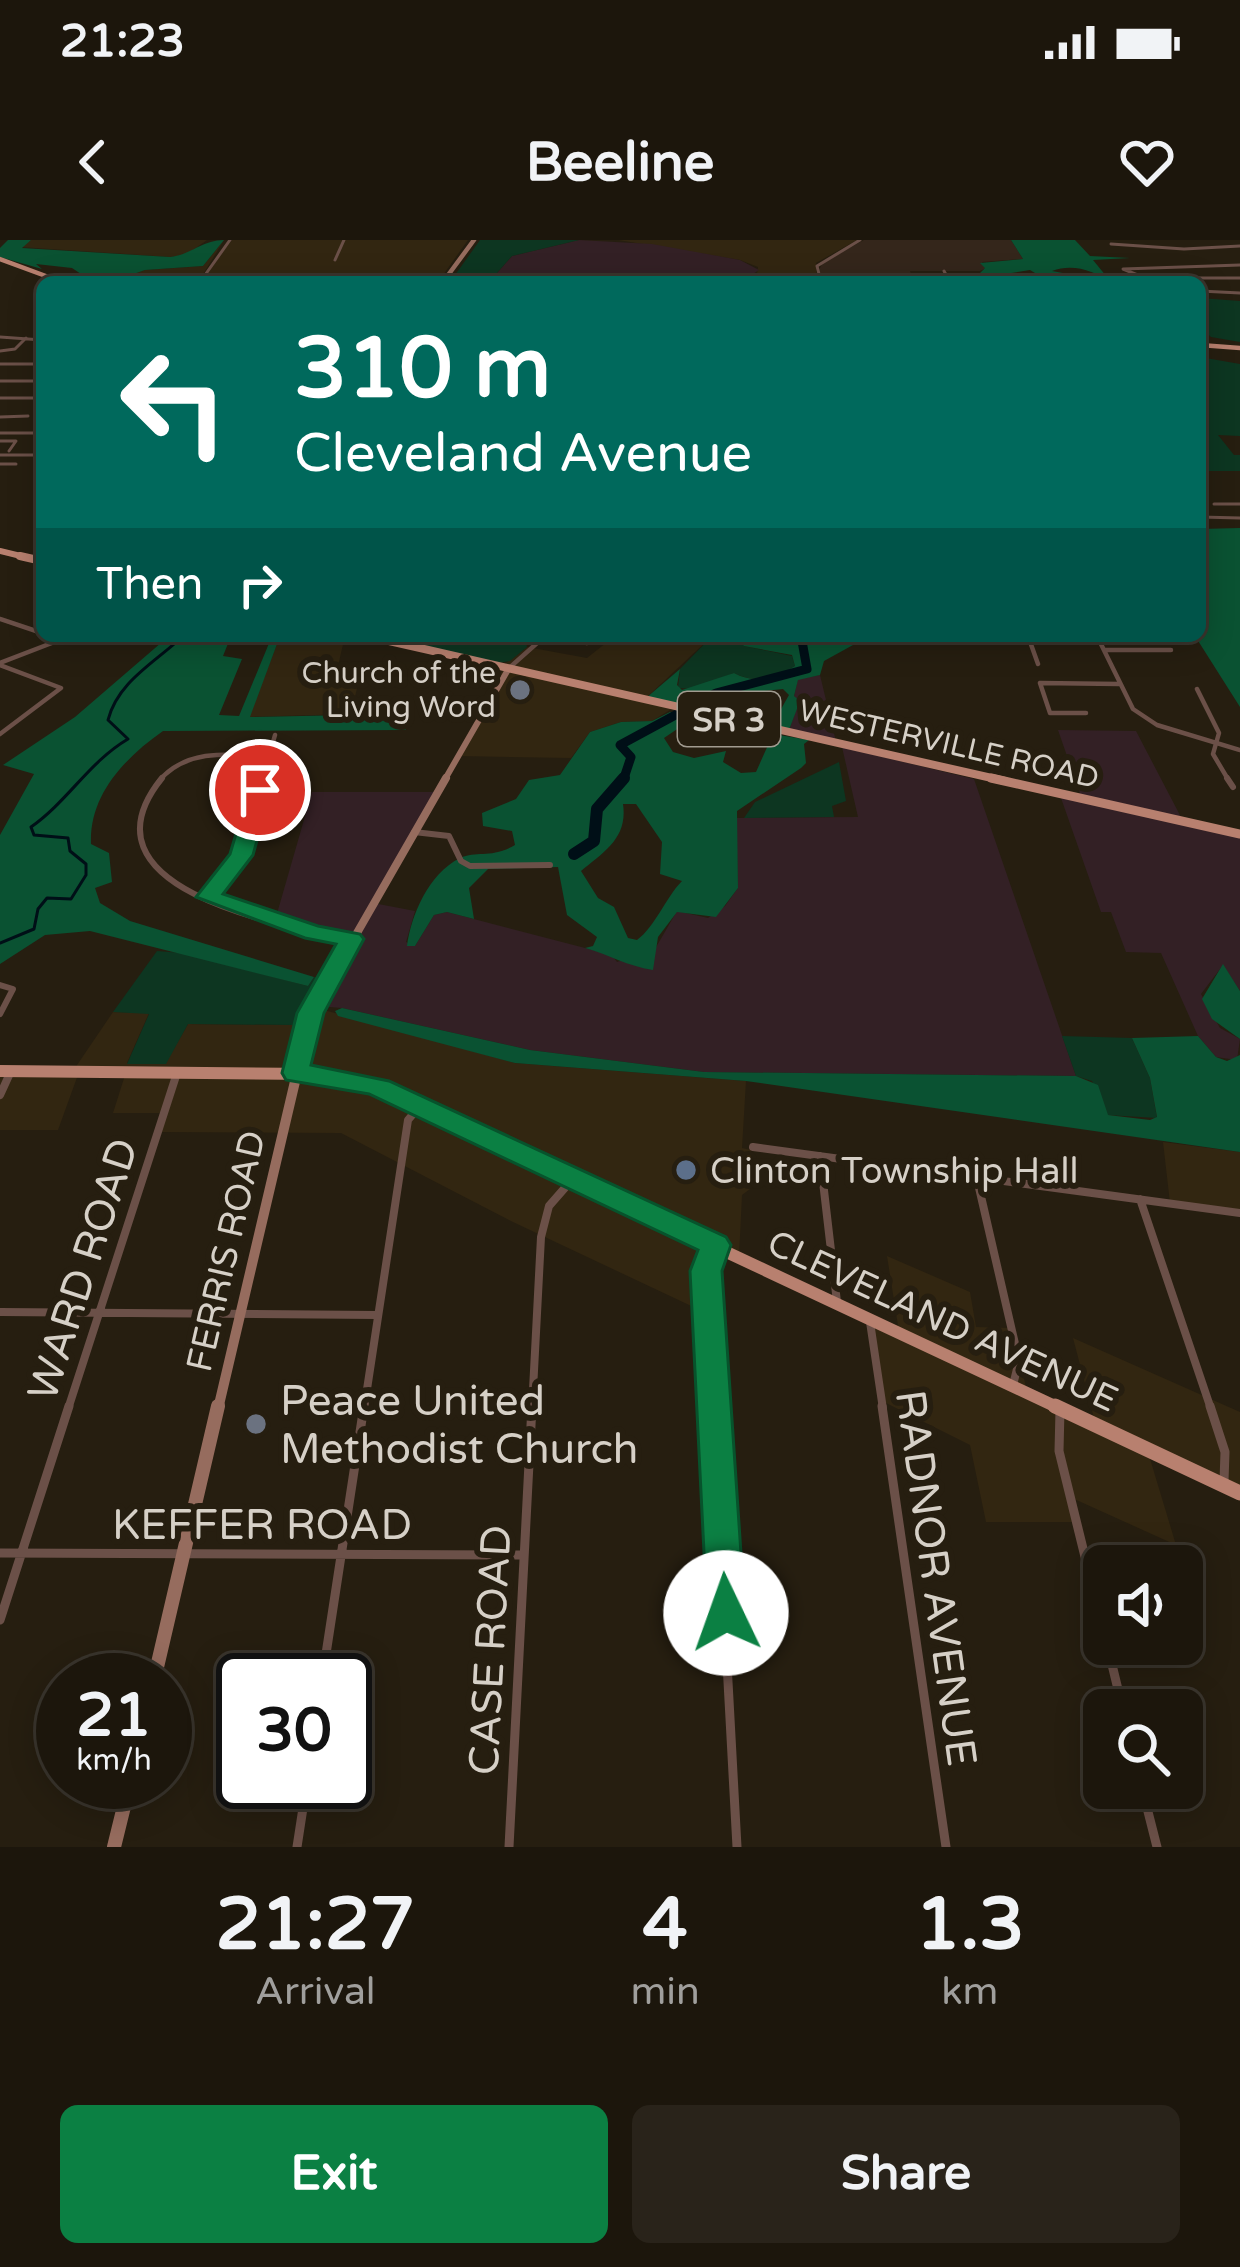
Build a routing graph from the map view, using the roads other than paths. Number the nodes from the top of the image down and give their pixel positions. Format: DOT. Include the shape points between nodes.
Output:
graph roads {
  1 [pos="230,240"];
  2 [pos="344,240"];
  3 [pos="473,240"];
  4 [pos="860,240"];
  5 [pos="1110,242"];
  6 [pos="1240,246"];
  7 [pos="1114,251"];
  8 [pos="0,259"];
  9 [pos="335,260"];
  10 [pos="1240,265"];
  11 [pos="944,271"];
  12 [pos="46,276"];
  13 [pos="204,276"];
  14 [pos="447,276"];
  15 [pos="820,276"];
  16 [pos="947,276"];
  17 [pos="1131,276"];
  18 [pos="1206,277"];
  19 [pos="1240,278"];
  20 [pos="1240,293"];
  21 [pos="1206,295"];
  22 [pos="0,337"];
  23 [pos="26,338"];
  24 [pos="36,339"];
  25 [pos="1206,345"];
  26 [pos="1240,348"];
  27 [pos="0,351"];
  28 [pos="0,364"];
  29 [pos="36,364"];
  30 [pos="0,381"];
  31 [pos="36,381"];
  32 [pos="0,398"];
  33 [pos="36,398"];
  34 [pos="28,416"];
  35 [pos="0,417"];
  36 [pos="36,433"];
  37 [pos="0,437"];
  38 [pos="9,451"];
  39 [pos="0,455"];
  40 [pos="36,456"];
  41 [pos="0,464"];
  42 [pos="16,464"];
  43 [pos="1214,504"];
  44 [pos="1227,504"];
  45 [pos="1240,504"];
  46 [pos="1206,517"];
  47 [pos="1237,518"];
  48 [pos="0,551"];
  49 [pos="36,560"];
  50 [pos="0,619"];
  51 [pos="36,631"];
  52 [pos="54,642"];
  53 [pos="394,642"];
  54 [pos="538,642"];
  55 [pos="582,642"];
  56 [pos="1030,642"];
  57 [pos="1100,642"];
  58 [pos="587,643"];
  59 [pos="1105,650"];
  60 [pos="1171,650"];
  61 [pos="0,664"];
  62 [pos="1038,664"];
  63 [pos="509,668"];
  64 [pos="1120,684"];
  65 [pos="1197,688"];
  66 [pos="1086,713"];
  67 [pos="0,734"];
  68 [pos="275,735"];
  69 [pos="1216,742"];
  70 [pos="1240,750"];
  71 [pos="269,756"];
  72 [pos="1233,787"];
  73 [pos="414,832"];
  74 [pos="1240,834"];
  75 [pos="550,865"];
  76 [pos="208,897"];
  77 [pos="351,939"];
  78 [pos="0,985"];
  79 [pos="0,1014"];
  80 [pos="6,1071"];
  81 [pos="178,1072"];
  82 [pos="296,1073"];
  83 [pos="0,1095"];
  84 [pos="420,1106"];
  85 [pos="753,1148"];
  86 [pos="820,1156"];
  87 [pos="977,1177"];
  88 [pos="574,1178"];
  89 [pos="1140,1199"];
  90 [pos="1240,1213"];
  91 [pos="715,1245"];
  92 [pos="837,1302"];
  93 [pos="0,1312"];
  94 [pos="100,1312"];
  95 [pos="240,1313"];
  96 [pos="377,1315"];
  97 [pos="869,1317"];
  98 [pos="1012,1385"];
  99 [pos="1061,1408"];
  100 [pos="1223,1485"];
  101 [pos="1240,1493"];
  102 [pos="1083,1549"];
  103 [pos="0,1553"];
  104 [pos="22,1553"];
  105 [pos="184,1553"];
  106 [pos="341,1554"];
  107 [pos="524,1555"];
  108 [pos="0,1620"];
  109 [pos="160,1653"];
  110 [pos="326,1653"];
  111 [pos="123,1809"];
  112 [pos="302,1809"];
  113 [pos="1147,1809"];
  114 [pos="114,1847"];
  115 [pos="296,1847"];
  116 [pos="509,1847"];
  117 [pos="737,1847"];
  118 [pos="946,1847"];
  119 [pos="1157,1847"];
  1 -- 13 [label="street"];
  2 -- 9 [label="street"];
  3 -- 14 [label="main road"];
  4 -- 15 [label="street" via="818,266"];
  5 -- 6 [label="street"];
  5 -- 7 [label="street"];
  8 -- 12 [label="main road"];
  10 -- 17 [label="street" via="1124,267"];
  11 -- 16 [label="street"];
  18 -- 19 [label="street"];
  20 -- 21 [label="street"];
  22 -- 23 [label="street"];
  23 -- 24 [label="street"];
  23 -- 27 [label="street"];
  25 -- 26 [label="main road"];
  28 -- 29 [label="street"];
  30 -- 31 [label="street"];
  32 -- 33 [label="street"];
  34 -- 35 [label="street"];
  36 -- 37 [label="street"];
  37 -- 38 [label="street" via="16,441"];
  39 -- 40 [label="street"];
  41 -- 42 [label="street"];
  43 -- 44 [label="street"];
  44 -- 45 [label="street"];
  44 -- 47 [label="street"];
  46 -- 47 [label="street"];
  48 -- 49 [label="main road"];
  50 -- 51 [label="street"];
  52 -- 61 [label="street"];
  53 -- 63 [label="main road, WESTERVILLE ROAD / SR 3"];
  54 -- 63 [label="street"];
  55 -- 58 [label="street"];
  56 -- 62 [label="street"];
  57 -- 59 [label="street"];
  59 -- 60 [label="street"];
  59 -- 64 [label="street"];
  61 -- 67 [label="street" via="61,688"];
  63 -- 73 [label="main road, FERRIS ROAD"];
  63 -- 74 [label="main road, WESTERVILLE ROAD / SR 3"];
  64 -- 66 [label="street" via="1040,683 1050,712"];
  64 -- 69 [label="street" via="1148,721"];
  65 -- 69 [label="street"];
  68 -- 71 [label="street"];
  69 -- 70 [label="street"];
  69 -- 72 [label="street" via="1213,754"];
  71 -- 76 [label="street" via="241,855"];
  71 -- 76 [label="street" via="179,763 152,794 141,842 149,866"];
  73 -- 75 [label="street" via="449,836 470,866"];
  73 -- 77 [label="main road, FERRIS ROAD"];
  76 -- 77 [label="street"];
  77 -- 82 [label="main road, FERRIS ROAD" via="311,1013"];
  78 -- 79 [label="street" via="13,988"];
  80 -- 81 [label="main road, CLEVELAND AVENUE"];
  80 -- 83 [label="street"];
  81 -- 82 [label="main road, CLEVELAND AVENUE"];
  81 -- 94 [label="street, WARD ROAD"];
  82 -- 84 [label="main road, CLEVELAND AVENUE" via="353,1079"];
  82 -- 95 [label="main road, FERRIS ROAD"];
  84 -- 88 [label="main road, CLEVELAND AVENUE"];
  84 -- 96 [label="street" via="408,1120"];
  85 -- 86 [label="street"];
  86 -- 87 [label="street"];
  86 -- 92 [label="street"];
  87 -- 89 [label="street"];
  87 -- 98 [label="street" via="1019,1361"];
  88 -- 91 [label="main road, CLEVELAND AVENUE"];
  88 -- 107 [label="street, CASE ROAD" via="549,1206 542,1237"];
  89 -- 90 [label="street"];
  89 -- 100 [label="street" via="1225,1452"];
  91 -- 92 [label="main road, CLEVELAND AVENUE"];
  91 -- 117 [label="street" via="706,1271"];
  92 -- 97 [label="main road, CLEVELAND AVENUE"];
  93 -- 94 [label="street"];
  94 -- 95 [label="street"];
  94 -- 104 [label="street, WARD ROAD"];
  95 -- 96 [label="street"];
  95 -- 105 [label="main road, FERRIS ROAD"];
  96 -- 106 [label="street"];
  97 -- 98 [label="main road, CLEVELAND AVENUE"];
  97 -- 118 [label="street, RADNOR AVENUE"];
  98 -- 99 [label="main road, CLEVELAND AVENUE"];
  99 -- 100 [label="main road, CLEVELAND AVENUE"];
  99 -- 102 [label="street" via="1059,1451"];
  100 -- 101 [label="main road, CLEVELAND AVENUE"];
  103 -- 104 [label="street, KEFFER ROAD"];
  104 -- 105 [label="street, KEFFER ROAD"];
  104 -- 108 [label="street, WARD ROAD"];
  105 -- 106 [label="street, KEFFER ROAD"];
  105 -- 109 [label="main road, FERRIS ROAD"];
  106 -- 107 [label="street, KEFFER ROAD"];
  106 -- 110 [label="street"];
  107 -- 116 [label="street, CASE ROAD"];
  111 -- 114 [label="main road"];
  112 -- 115 [label="street"];
  113 -- 119 [label="street"];
}
